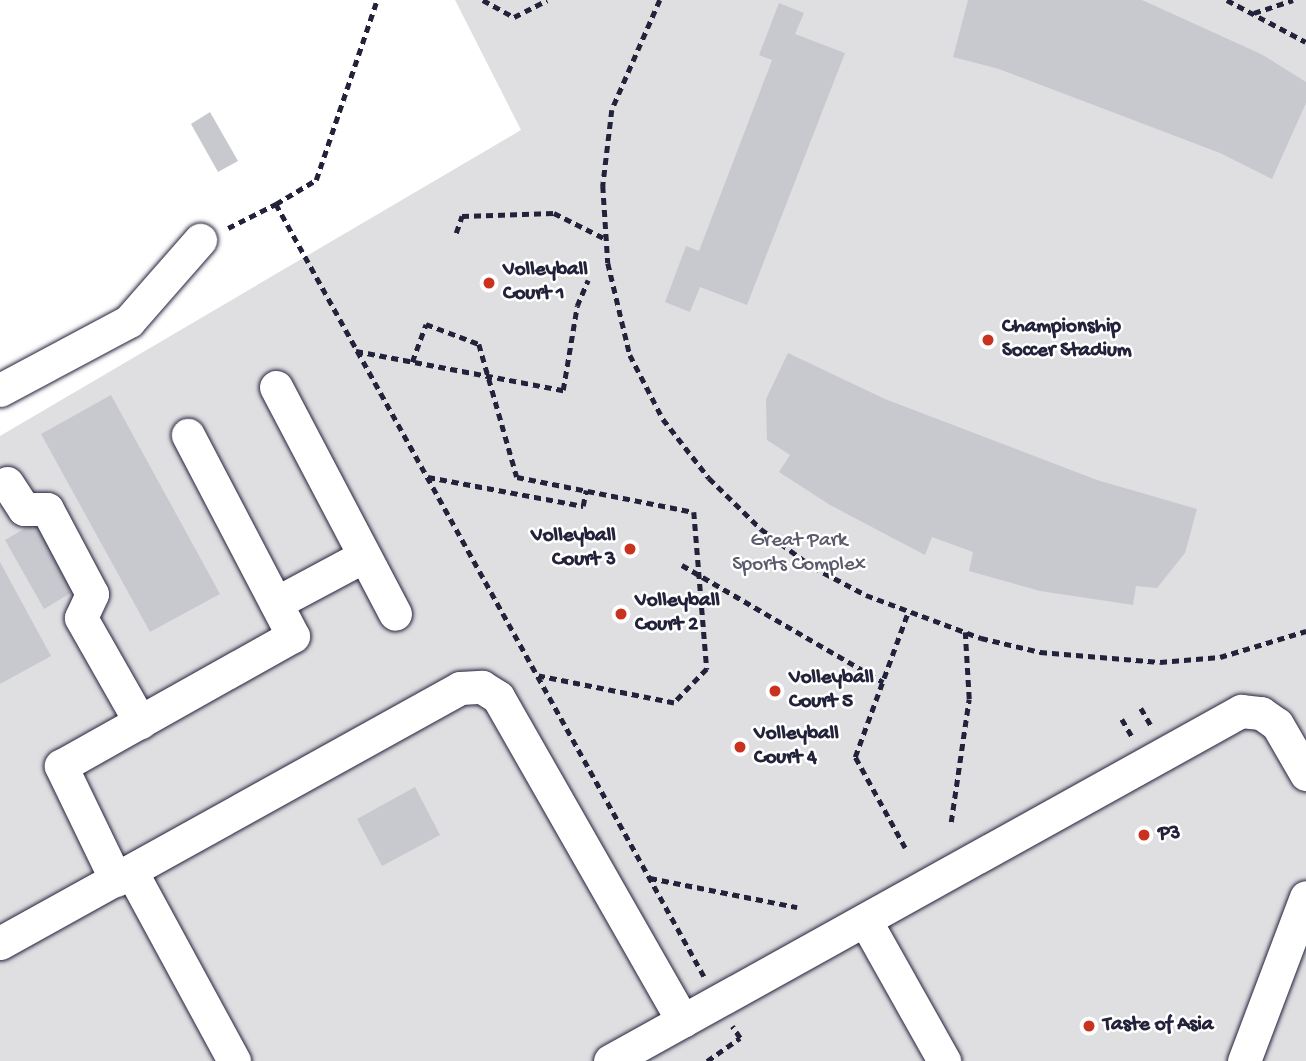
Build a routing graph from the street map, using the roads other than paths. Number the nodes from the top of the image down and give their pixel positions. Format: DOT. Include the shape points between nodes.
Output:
graph roads {
  1 [pos="200,240"];
  2 [pos="276,387"];
  3 [pos="0,390"];
  4 [pos="188,435"];
  5 [pos="7,483"];
  6 [pos="364,556"];
  7 [pos="276,603"];
  8 [pos="395,614"];
  9 [pos="140,722"];
  10 [pos="1306,774"];
  11 [pos="124,875"];
  12 [pos="1306,897"];
  13 [pos="864,920"];
  14 [pos="0,943"];
  15 [pos="683,1021"];
  16 [pos="234,1061"];
  17 [pos="610,1061"];
  18 [pos="944,1061"];
  19 [pos="1244,1061"];
  1 -- 3 [label="lane" via="129,321"];
  2 -- 6 [label="lane"];
  4 -- 7 [label="lane"];
  5 -- 9 [label="lane" via="24,509 47,509 92,594 81,618"];
  6 -- 7 [label="lane"];
  6 -- 8 [label="lane"];
  7 -- 9 [label="lane" via="293,636"];
  9 -- 11 [label="lane" via="61,766"];
  10 -- 13 [label="lane" via="1277,724 1261,713 1241,711"];
  11 -- 14 [label="lane"];
  11 -- 15 [label="lane" via="460,688 482,687 498,697"];
  11 -- 16 [label="lane"];
  12 -- 19 [label="lane"];
  13 -- 15 [label="lane"];
  13 -- 18 [label="lane"];
  15 -- 17 [label="lane"];
}
